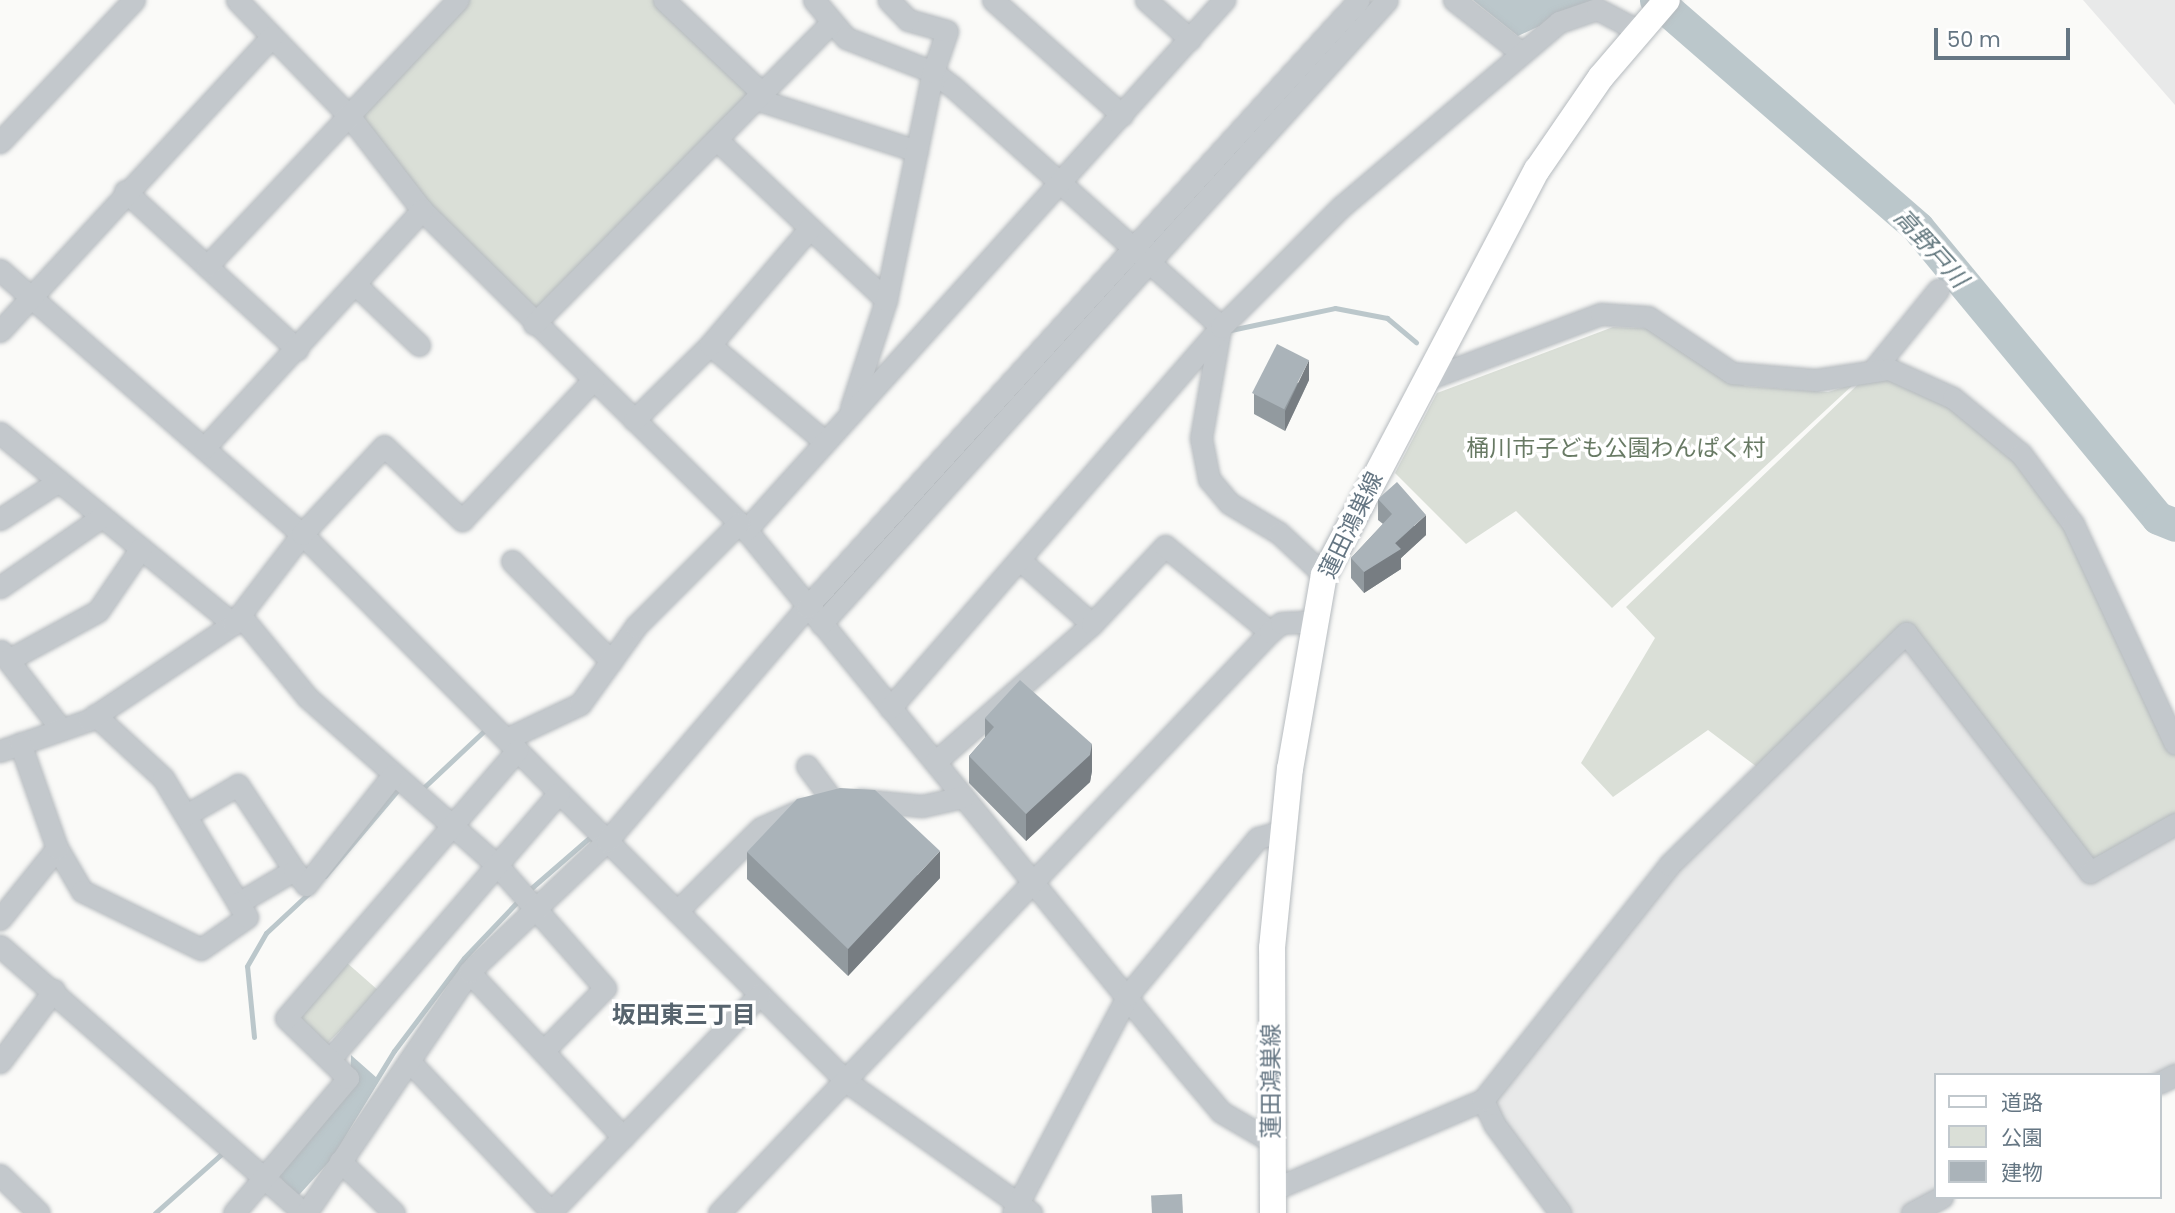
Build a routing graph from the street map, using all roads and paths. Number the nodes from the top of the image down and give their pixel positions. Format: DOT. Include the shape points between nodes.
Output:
graph roads {
  1 [pos="134,0"];
  2 [pos="237,0"];
  3 [pos="458,0"];
  4 [pos="664,0"];
  5 [pos="814,0"];
  6 [pos="889,0"];
  7 [pos="993,0"];
  8 [pos="1146,0"];
  9 [pos="1224,0"];
  10 [pos="1359,0"];
  11 [pos="1387,0"];
  12 [pos="1454,0"];
  13 [pos="1667,0"];
  14 [pos="832,22"];
  15 [pos="1639,31"];
  16 [pos="272,36"];
  17 [pos="1190,38"];
  18 [pos="1519,51"];
  19 [pos="933,72"];
  20 [pos="762,97"];
  21 [pos="1122,115"];
  22 [pos="350,117"];
  23 [pos="717,140"];
  24 [pos="0,142"];
  25 [pos="916,151"];
  26 [pos="1061,183"];
  27 [pos="125,191"];
  28 [pos="422,210"];
  29 [pos="810,228"];
  30 [pos="1133,248"];
  31 [pos="1151,264"];
  32 [pos="207,266"];
  33 [pos="0,270"];
  34 [pos="356,285"];
  35 [pos="1938,290"];
  36 [pos="31,297"];
  37 [pos="886,300"];
  38 [pos="534,324"];
  39 [pos="1221,327"];
  40 [pos="0,331"];
  41 [pos="419,345"];
  42 [pos="710,345"];
  43 [pos="297,349"];
  44 [pos="1874,369"];
  45 [pos="593,380"];
  46 [pos="1425,380"];
  47 [pos="850,413"];
  48 [pos="634,420"];
  49 [pos="0,433"];
  50 [pos="825,442"];
  51 [pos="204,448"];
  52 [pos="58,481"];
  53 [pos="102,517"];
  54 [pos="0,519"];
  55 [pos="743,527"];
  56 [pos="302,534"];
  57 [pos="141,548"];
  58 [pos="512,561"];
  59 [pos="1021,561"];
  60 [pos="1324,575"];
  61 [pos="0,587"];
  62 [pos="807,607"];
  63 [pos="237,620"];
  64 [pos="1314,621"];
  65 [pos="1092,624"];
  66 [pos="821,625"];
  67 [pos="1270,632"];
  68 [pos="4,655"];
  69 [pos="611,661"];
  70 [pos="890,708"];
  71 [pos="95,715"];
  72 [pos="61,729"];
  73 [pos="512,744"];
  74 [pos="2175,744"];
  75 [pos="10,747"];
  76 [pos="935,762"];
  77 [pos="807,766"];
  78 [pos="393,775"];
  79 [pos="559,793"];
  80 [pos="963,797"];
  81 [pos="833,801"];
  82 [pos="186,815"];
  83 [pos="2175,824"];
  84 [pos="452,828"];
  85 [pos="1283,831"];
  86 [pos="607,841"];
  87 [pos="57,848"];
  88 [pos="496,865"];
  89 [pos="295,870"];
  90 [pos="1032,882"];
  91 [pos="239,903"];
  92 [pos="533,905"];
  93 [pos="677,911"];
  94 [pos="0,919"];
  95 [pos="0,946"];
  96 [pos="469,972"];
  97 [pos="54,990"];
  98 [pos="760,994"];
  99 [pos="1128,995"];
  100 [pos="543,1051"];
  101 [pos="330,1059"];
  102 [pos="408,1061"];
  103 [pos="0,1062"];
  104 [pos="847,1082"];
  105 [pos="1483,1100"];
  106 [pos="623,1137"];
  107 [pos="1271,1141"];
  108 [pos="340,1161"];
  109 [pos="0,1175"];
  110 [pos="263,1180"];
  111 [pos="1938,1199"];
  112 [pos="1272,1201"];
  113 [pos="1021,1210"];
  114 [pos="39,1213"];
  115 [pos="234,1213"];
  116 [pos="305,1213"];
  117 [pos="394,1213"];
  118 [pos="551,1213"];
  119 [pos="719,1213"];
  120 [pos="1560,1213"];
  121 [pos="1912,1213"];
  1 -- 24 [label="street"];
  2 -- 16 [label="street"];
  3 -- 22 [label="street"];
  4 -- 20 [label="street"];
  5 -- 14 [label="street"];
  6 -- 19 [label="street" via="908,20 947,31"];
  7 -- 21 [label="street"];
  8 -- 17 [label="street"];
  9 -- 17 [label="street"];
  10 -- 30 [label="street"];
  11 -- 31 [label="street"];
  12 -- 18 [label="street"];
  13 -- 15 [label="main road, 蓮田鴻巣線"];
  14 -- 19 [label="street" via="846,38"];
  14 -- 20 [label="street"];
  15 -- 18 [label="street" via="1597,9 1559,22"];
  15 -- 46 [label="main road, 蓮田鴻巣線" via="1537,170"];
  16 -- 22 [label="street"];
  16 -- 27 [label="street"];
  17 -- 21 [label="street"];
  18 -- 39 [label="street" via="1340,207"];
  19 -- 25 [label="street"];
  19 -- 26 [label="street"];
  20 -- 23 [label="street"];
  20 -- 25 [label="street"];
  21 -- 26 [label="street"];
  22 -- 28 [label="street"];
  22 -- 32 [label="street"];
  23 -- 29 [label="street"];
  23 -- 38 [label="street"];
  25 -- 37 [label="street"];
  26 -- 30 [label="street"];
  26 -- 47 [label="street"];
  27 -- 32 [label="street"];
  27 -- 36 [label="street"];
  28 -- 34 [label="street"];
  28 -- 38 [label="street"];
  29 -- 37 [label="street"];
  29 -- 42 [label="street"];
  30 -- 31 [label="street"];
  30 -- 62 [label="street"];
  31 -- 39 [label="street"];
  31 -- 66 [label="street"];
  32 -- 43 [label="street"];
  33 -- 36 [label="street"];
  34 -- 41 [label="street"];
  34 -- 43 [label="street"];
  35 -- 44 [label="street"];
  36 -- 40 [label="street"];
  36 -- 51 [label="street"];
  37 -- 47 [label="street"];
  38 -- 45 [label="street"];
  39 -- 59 [label="street"];
  39 -- 60 [label="street" via="1201,438 1209,479 1229,503 1279,533"];
  42 -- 48 [label="street"];
  42 -- 50 [label="street"];
  43 -- 51 [label="street"];
  44 -- 46 [label="street" via="1816,380 1732,373 1648,317 1601,314"];
  44 -- 74 [label="street" via="1889,369 1953,398 2042,479 2073,524"];
  45 -- 48 [label="street"];
  45 -- 56 [label="street" via="462,520 384,446"];
  46 -- 60 [label="main road, 蓮田鴻巣線"];
  47 -- 50 [label="street"];
  48 -- 55 [label="street"];
  49 -- 52 [label="street"];
  50 -- 55 [label="street"];
  51 -- 56 [label="street"];
  52 -- 53 [label="street"];
  52 -- 54 [label="street"];
  53 -- 57 [label="street"];
  53 -- 61 [label="street"];
  55 -- 62 [label="street"];
  55 -- 69 [label="street" via="636,625"];
  56 -- 63 [label="street"];
  56 -- 73 [label="street"];
  57 -- 63 [label="street"];
  57 -- 68 [label="street" via="98,611"];
  58 -- 69 [label="street"];
  59 -- 65 [label="street"];
  59 -- 70 [label="street"];
  60 -- 64 [label="main road, 蓮田鴻巣線"];
  62 -- 66 [label="street"];
  62 -- 86 [label="street"];
  63 -- 71 [label="street"];
  63 -- 78 [label="street" via="307,697"];
  64 -- 67 [label="street" via="1281,623"];
  64 -- 85 [label="main road, 蓮田鴻巣線"];
  65 -- 67 [label="street" via="1165,547"];
  65 -- 76 [label="street"];
  66 -- 70 [label="street"];
  67 -- 90 [label="street"];
  68 -- 72 [label="street"];
  69 -- 73 [label="street" via="580,704"];
  70 -- 76 [label="street"];
  71 -- 72 [label="street"];
  71 -- 82 [label="street" via="163,778"];
  72 -- 75 [label="street"];
  73 -- 79 [label="street"];
  73 -- 84 [label="street"];
  75 -- 87 [label="street"];
  76 -- 80 [label="street"];
  77 -- 81 [label="street"];
  78 -- 84 [label="street"];
  78 -- 89 [label="street" via="306,885"];
  79 -- 86 [label="street"];
  79 -- 88 [label="street"];
  80 -- 81 [label="street" via="922,806"];
  80 -- 90 [label="street"];
  81 -- 93 [label="street" via="761,828"];
  82 -- 89 [label="street" via="239,785"];
  82 -- 91 [label="street"];
  83 -- 105 [label="street" via="2090,872 1906,633 1669,865"];
  84 -- 88 [label="street"];
  84 -- 101 [label="street" via="286,1018"];
  85 -- 99 [label="street" via="1258,838"];
  85 -- 107 [label="main road, 蓮田鴻巣線" via="1272,948"];
  86 -- 92 [label="street"];
  86 -- 93 [label="street"];
  87 -- 91 [label="street" via="82,891 201,949 247,917"];
  87 -- 94 [label="street"];
  88 -- 92 [label="street"];
  88 -- 101 [label="street"];
  89 -- 91 [label="street"];
  90 -- 99 [label="street"];
  90 -- 104 [label="street"];
  92 -- 96 [label="street"];
  92 -- 100 [label="street" via="605,988"];
  93 -- 98 [label="street"];
  95 -- 97 [label="street"];
  96 -- 100 [label="street"];
  96 -- 102 [label="street"];
  97 -- 103 [label="street"];
  97 -- 110 [label="street"];
  98 -- 104 [label="street"];
  98 -- 106 [label="street"];
  99 -- 107 [label="street" via="1221,1112"];
  99 -- 113 [label="street"];
  100 -- 106 [label="street"];
  101 -- 110 [label="street" via="348,1078"];
  102 -- 108 [label="street"];
  102 -- 118 [label="street"];
  104 -- 113 [label="street"];
  104 -- 119 [label="street"];
  105 -- 112 [label="street"];
  105 -- 120 [label="street" via="1493,1124"];
  106 -- 118 [label="street"];
  107 -- 112 [label="main road, 蓮田鴻巣線"];
  108 -- 116 [label="street"];
  108 -- 117 [label="street"];
  109 -- 114 [label="street"];
  110 -- 115 [label="street"];
  110 -- 116 [label="street"];
  111 -- 121 [label="street"];
}
